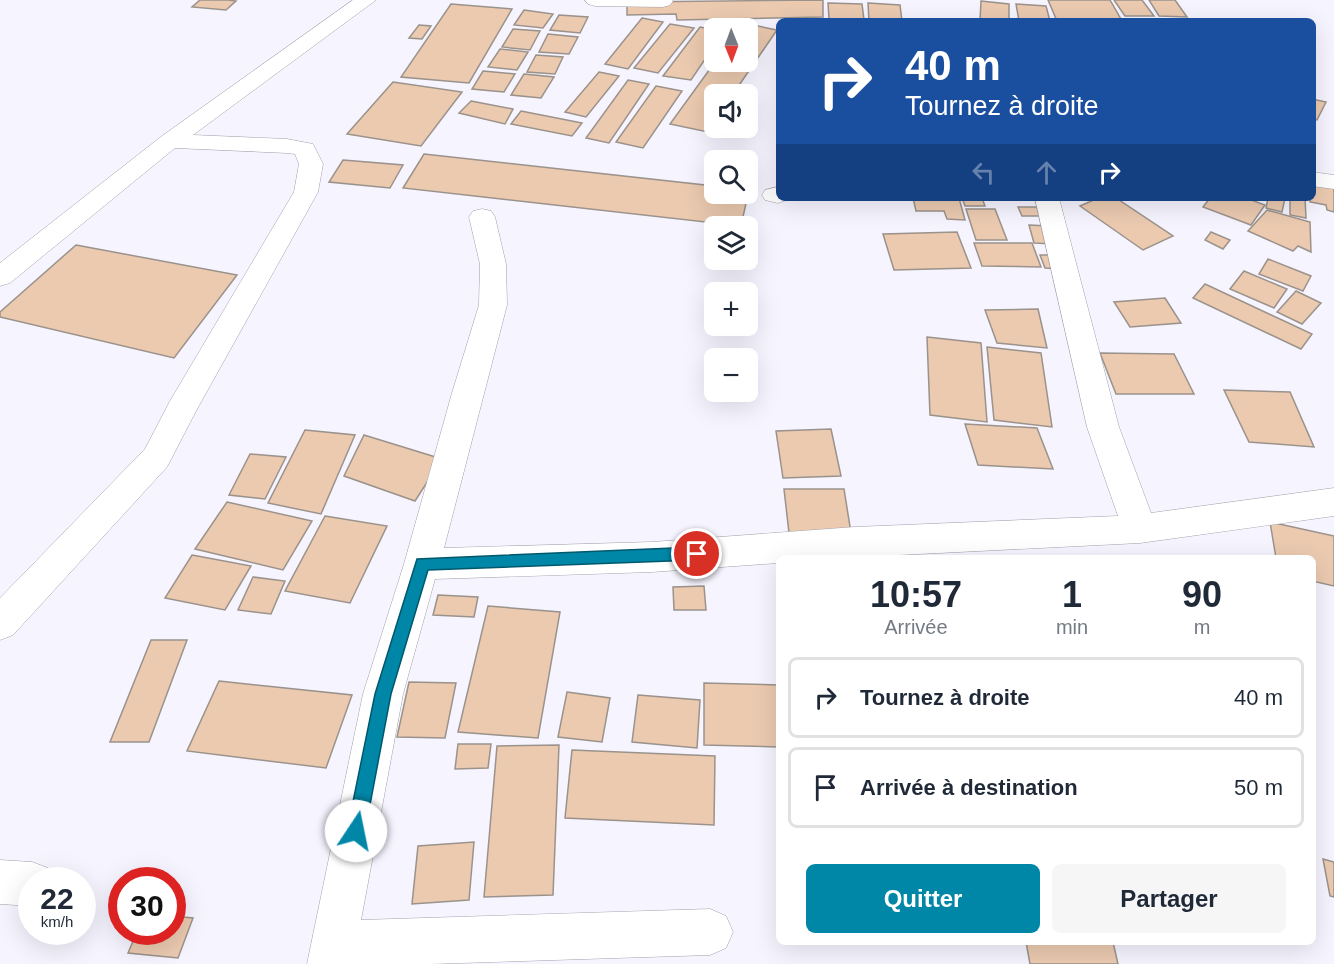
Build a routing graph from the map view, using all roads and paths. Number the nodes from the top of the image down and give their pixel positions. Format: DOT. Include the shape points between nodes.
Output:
graph roads {
  1 [pos="366,0"];
  2 [pos="595,0"];
  3 [pos="663,1"];
  4 [pos="170,141"];
  5 [pos="1316,180"];
  6 [pos="1334,182"];
  7 [pos="1048,201"];
  8 [pos="482,217"];
  9 [pos="0,277"];
  10 [pos="1334,502"];
  11 [pos="1140,529"];
  12 [pos="422,564"];
  13 [pos="0,623"];
  14 [pos="0,882"];
  15 [pos="18,883"];
  16 [pos="710,932"];
  17 [pos="332,954"];
  1 -- 4 [label="street"];
  2 -- 3 [label="street"];
  4 -- 9 [label="street"];
  4 -- 13 [label="street" via="305,149 311,164 306,192 156,458"];
  5 -- 6 [label="street"];
  7 -- 11 [label="street" via="1103,427"];
  8 -- 12 [label="street" via="493,264 493,305"];
  10 -- 11 [label="street"];
  11 -- 12 [label="street" via="855,542 652,557"];
  12 -- 17 [label="street" via="383,694"];
  14 -- 15 [label="street"];
  16 -- 17 [label="street"];
}
